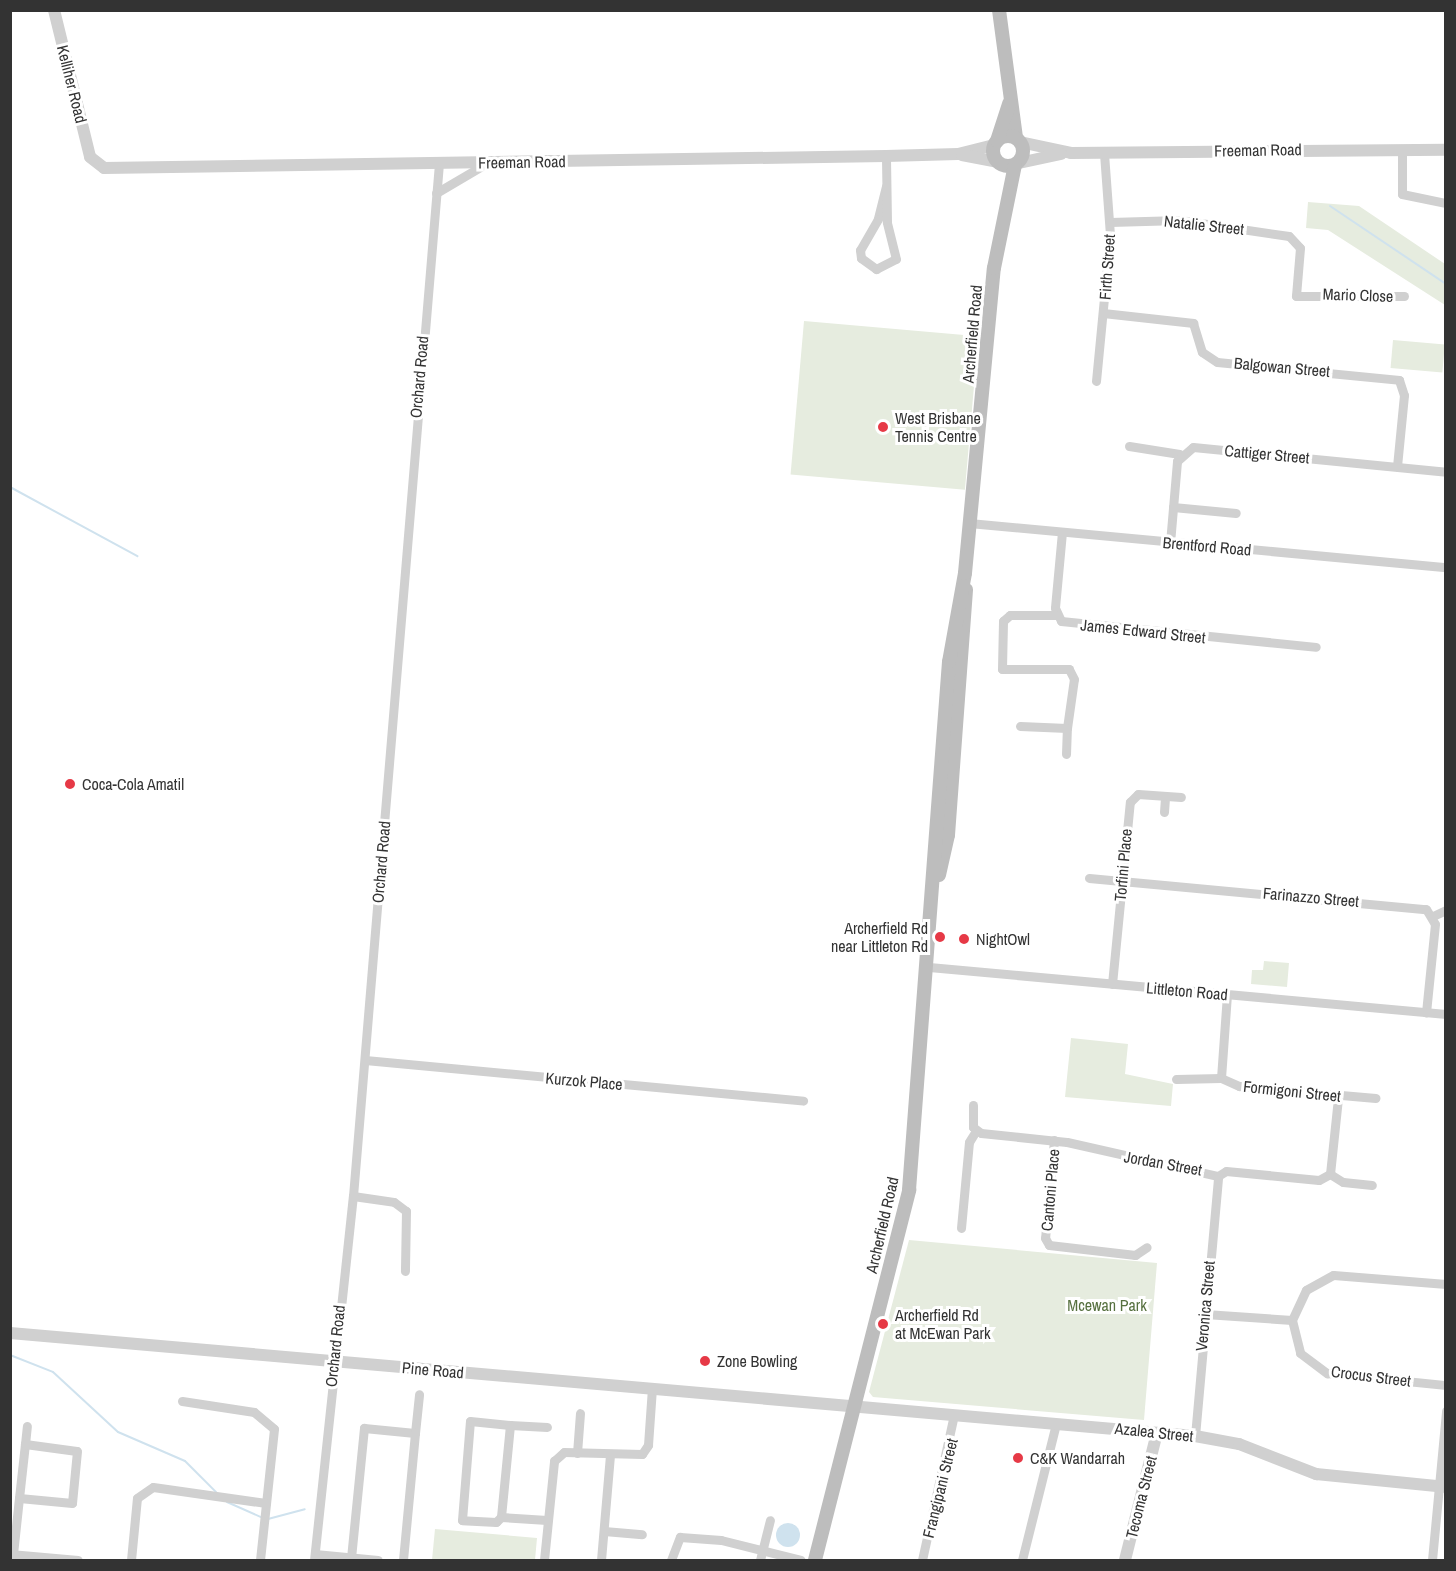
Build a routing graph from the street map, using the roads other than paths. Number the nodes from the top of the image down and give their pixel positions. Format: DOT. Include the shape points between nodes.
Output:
graph roads {
  1 [pos="54,10"];
  2 [pos="999,10"];
  3 [pos="1010,100"];
  4 [pos="1018,140"];
  5 [pos="995,143"];
  6 [pos="1402,150"];
  7 [pos="1446,150"];
  8 [pos="1071,153"];
  9 [pos="1104,153"];
  10 [pos="958,154"];
  11 [pos="886,156"];
  12 [pos="90,157"];
  13 [pos="439,162"];
  14 [pos="488,162"];
  15 [pos="1008,164"];
  16 [pos="886,186"];
  17 [pos="436,194"];
  18 [pos="1446,203"];
  19 [pos="1110,222"];
  20 [pos="1297,240"];
  21 [pos="1404,296"];
  22 [pos="1103,313"];
  23 [pos="1096,381"];
  24 [pos="1129,446"];
  25 [pos="1179,454"];
  26 [pos="1397,466"];
  27 [pos="1446,472"];
  28 [pos="1173,507"];
  29 [pos="1236,513"];
  30 [pos="969,523"];
  31 [pos="1062,532"];
  32 [pos="1170,543"];
  33 [pos="1446,567"];
  34 [pos="1056,615"];
  35 [pos="1316,647"];
  36 [pos="1020,726"];
  37 [pos="1067,728"];
  38 [pos="1066,754"];
  39 [pos="1165,796"];
  40 [pos="1181,797"];
  41 [pos="1164,812"];
  42 [pos="1089,878"];
  43 [pos="1122,880"];
  44 [pos="1446,910"];
  45 [pos="1432,916"];
  46 [pos="929,967"];
  47 [pos="1112,984"];
  48 [pos="1227,994"];
  49 [pos="1426,1013"];
  50 [pos="1446,1014"];
  51 [pos="365,1060"];
  52 [pos="1221,1078"];
  53 [pos="1176,1079"];
  54 [pos="1338,1098"];
  55 [pos="1375,1098"];
  56 [pos="803,1101"];
  57 [pos="973,1105"];
  58 [pos="976,1131"];
  59 [pos="1054,1140"];
  60 [pos="1330,1174"];
  61 [pos="1218,1176"];
  62 [pos="1372,1185"];
  63 [pos="353,1196"];
  64 [pos="961,1228"];
  65 [pos="1147,1247"];
  66 [pos="405,1271"];
  67 [pos="1446,1284"];
  68 [pos="1205,1314"];
  69 [pos="1292,1320"];
  70 [pos="10,1333"];
  71 [pos="332,1361"];
  72 [pos="1446,1385"];
  73 [pos="652,1388"];
  74 [pos="419,1394"];
  75 [pos="182,1401"];
  76 [pos="855,1406"];
  77 [pos="1446,1411"];
  78 [pos="580,1413"];
  79 [pos="954,1414"];
  80 [pos="1056,1424"];
  81 [pos="510,1425"];
  82 [pos="27,1426"];
  83 [pos="547,1427"];
  84 [pos="415,1433"];
  85 [pos="1157,1433"];
  86 [pos="1195,1436"];
  87 [pos="25,1444"];
  88 [pos="577,1453"];
  89 [pos="610,1456"];
  90 [pos="1442,1486"];
  91 [pos="19,1498"];
  92 [pos="266,1503"];
  93 [pos="501,1517"];
  94 [pos="547,1520"];
  95 [pos="770,1520"];
  96 [pos="604,1531"];
  97 [pos="642,1534"];
  98 [pos="763,1550"];
  99 [pos="12,1556"];
  100 [pos="315,1557"];
  101 [pos="351,1558"];
  102 [pos="78,1560"];
  103 [pos="131,1560"];
  104 [pos="260,1560"];
  105 [pos="378,1560"];
  106 [pos="403,1560"];
  107 [pos="544,1560"];
  108 [pos="601,1560"];
  109 [pos="671,1560"];
  110 [pos="760,1560"];
  111 [pos="801,1560"];
  112 [pos="815,1560"];
  113 [pos="922,1560"];
  114 [pos="1022,1560"];
  115 [pos="1125,1560"];
  116 [pos="1432,1560"];
  1 -- 12 [label="street, Kelliher Road"];
  2 -- 3 [label="main road"];
  3 -- 4 [label="main road"];
  3 -- 5 [label="main road"];
  4 -- 5 [label="main road"];
  4 -- 8 [label="street, Freeman Road"];
  4 -- 15 [label="main road, Archerfield Road"];
  5 -- 10 [label="street, Freeman Road"];
  5 -- 15 [label="main road"];
  6 -- 7 [label="street, Freeman Road"];
  6 -- 9 [label="street, Freeman Road"];
  6 -- 18 [label="street" via="1402,194"];
  8 -- 9 [label="street, Freeman Road"];
  8 -- 15 [label="street, Freeman Road"];
  9 -- 19 [label="street, Firth Street"];
  10 -- 11 [label="street, Freeman Road"];
  10 -- 15 [label="street, Freeman Road"];
  11 -- 14 [label="street, Freeman Road"];
  11 -- 16 [label="street"];
  12 -- 13 [label="street, Freeman Road" via="114,168"];
  13 -- 14 [label="street, Freeman Road"];
  13 -- 17 [label="street, Orchard Road"];
  14 -- 17 [label="street"];
  15 -- 30 [label="main road, Archerfield Road"];
  16 -- 16 [label="street" via="896,259 876,269 861,258 860,250 878,219"];
  17 -- 51 [label="street, Orchard Road"];
  19 -- 20 [label="street, Natalie Street" via="1180,220"];
  19 -- 22 [label="street, Firth Street"];
  20 -- 21 [label="street, Mario Close" via="1296,296"];
  22 -- 23 [label="street, Firth Street"];
  22 -- 26 [label="street, Balgowan Street" via="1193,323 1202,352 1216,362 1399,380 1404,395"];
  24 -- 25 [label="street"];
  25 -- 26 [label="street, Cattiger Street" via="1193,447"];
  25 -- 28 [label="street"];
  26 -- 27 [label="street, Cattiger Street"];
  28 -- 29 [label="street"];
  28 -- 32 [label="street"];
  30 -- 31 [label="street, Brentford Road"];
  30 -- 46 [label="main road, Archerfield Road" via="934,811 936,889"];
  31 -- 32 [label="street, Brentford Road"];
  31 -- 34 [label="street"];
  32 -- 33 [label="street, Brentford Road"];
  34 -- 35 [label="street, James Edward Street" via="1068,623"];
  34 -- 37 [label="street" via="1006,616 999,662 1008,671 1069,669 1074,679"];
  36 -- 37 [label="street"];
  37 -- 38 [label="street"];
  39 -- 40 [label="street, Torfini Place"];
  39 -- 41 [label="street"];
  39 -- 43 [label="street, Torfini Place" via="1132,798"];
  42 -- 43 [label="street, Farinazzo Street"];
  43 -- 45 [label="street, Farinazzo Street" via="1422,908"];
  43 -- 47 [label="street, Torfini Place"];
  44 -- 45 [label="street"];
  45 -- 49 [label="street"];
  46 -- 47 [label="street, Littleton Road"];
  46 -- 76 [label="main road, Archerfield Road" via="909,1190"];
  47 -- 48 [label="street, Littleton Road"];
  48 -- 49 [label="street, Littleton Road"];
  48 -- 52 [label="street"];
  49 -- 50 [label="street, Littleton Road"];
  51 -- 56 [label="street, Kurzok Place"];
  51 -- 63 [label="street, Orchard Road"];
  52 -- 53 [label="street, Formigoni Street"];
  52 -- 54 [label="street, Formigoni Street" via="1231,1084"];
  54 -- 55 [label="street, Formigoni Street"];
  54 -- 60 [label="street"];
  57 -- 58 [label="street"];
  58 -- 59 [label="street, Jordan Street"];
  58 -- 64 [label="street" via="969,1142"];
  59 -- 61 [label="street, Jordan Street"];
  59 -- 65 [label="street, Cantoni Place" via="1045,1238 1050,1245 1135,1255"];
  60 -- 61 [label="street, Jordan Street" via="1319,1180 1226,1171"];
  60 -- 62 [label="street, Jordan Street" via="1343,1182"];
  61 -- 68 [label="street, Veronica Street"];
  63 -- 66 [label="street" via="394,1202 406,1211"];
  63 -- 71 [label="street, Orchard Road"];
  67 -- 69 [label="street" via="1333,1275 1306,1290"];
  68 -- 69 [label="street"];
  68 -- 86 [label="street, Veronica Street"];
  69 -- 72 [label="street, Crocus Street" via="1300,1353 1327,1373"];
  70 -- 71 [label="street, Pine Road"];
  71 -- 73 [label="street, Pine Road"];
  71 -- 100 [label="street, Orchard Road"];
  73 -- 76 [label="street, Pine Road"];
  73 -- 89 [label="street" via="647,1448 635,1458"];
  74 -- 84 [label="street"];
  75 -- 92 [label="street" via="266,1418 274,1429"];
  76 -- 79 [label="street, Azalea Street"];
  76 -- 112 [label="main road, Archerfield Road"];
  77 -- 90 [label="street"];
  78 -- 88 [label="street"];
  79 -- 80 [label="street, Azalea Street"];
  79 -- 113 [label="street, Frangipani Street"];
  80 -- 85 [label="street, Azalea Street"];
  80 -- 114 [label="street"];
  81 -- 83 [label="street"];
  81 -- 93 [label="street"];
  81 -- 93 [label="street" via="470,1421 462,1520 496,1522"];
  82 -- 87 [label="street"];
  84 -- 101 [label="street" via="364,1428"];
  84 -- 106 [label="street"];
  85 -- 86 [label="street, Azalea Street"];
  85 -- 115 [label="street, Tecoma Street"];
  86 -- 90 [label="street, Azalea Street" via="1239,1444 1316,1474"];
  87 -- 91 [label="street"];
  87 -- 91 [label="street" via="77,1451 72,1503"];
  88 -- 89 [label="street"];
  88 -- 94 [label="street" via="564,1452 554,1461"];
  89 -- 96 [label="street"];
  90 -- 116 [label="street"];
  91 -- 99 [label="street"];
  92 -- 103 [label="street" via="153,1487 137,1498"];
  92 -- 104 [label="street"];
  93 -- 94 [label="street"];
  94 -- 107 [label="street"];
  95 -- 98 [label="street"];
  96 -- 97 [label="street"];
  96 -- 108 [label="street"];
  98 -- 109 [label="street" via="680,1537"];
  98 -- 110 [label="street"];
  98 -- 111 [label="street"];
  99 -- 102 [label="street"];
  100 -- 101 [label="street"];
  101 -- 105 [label="street"];
}
